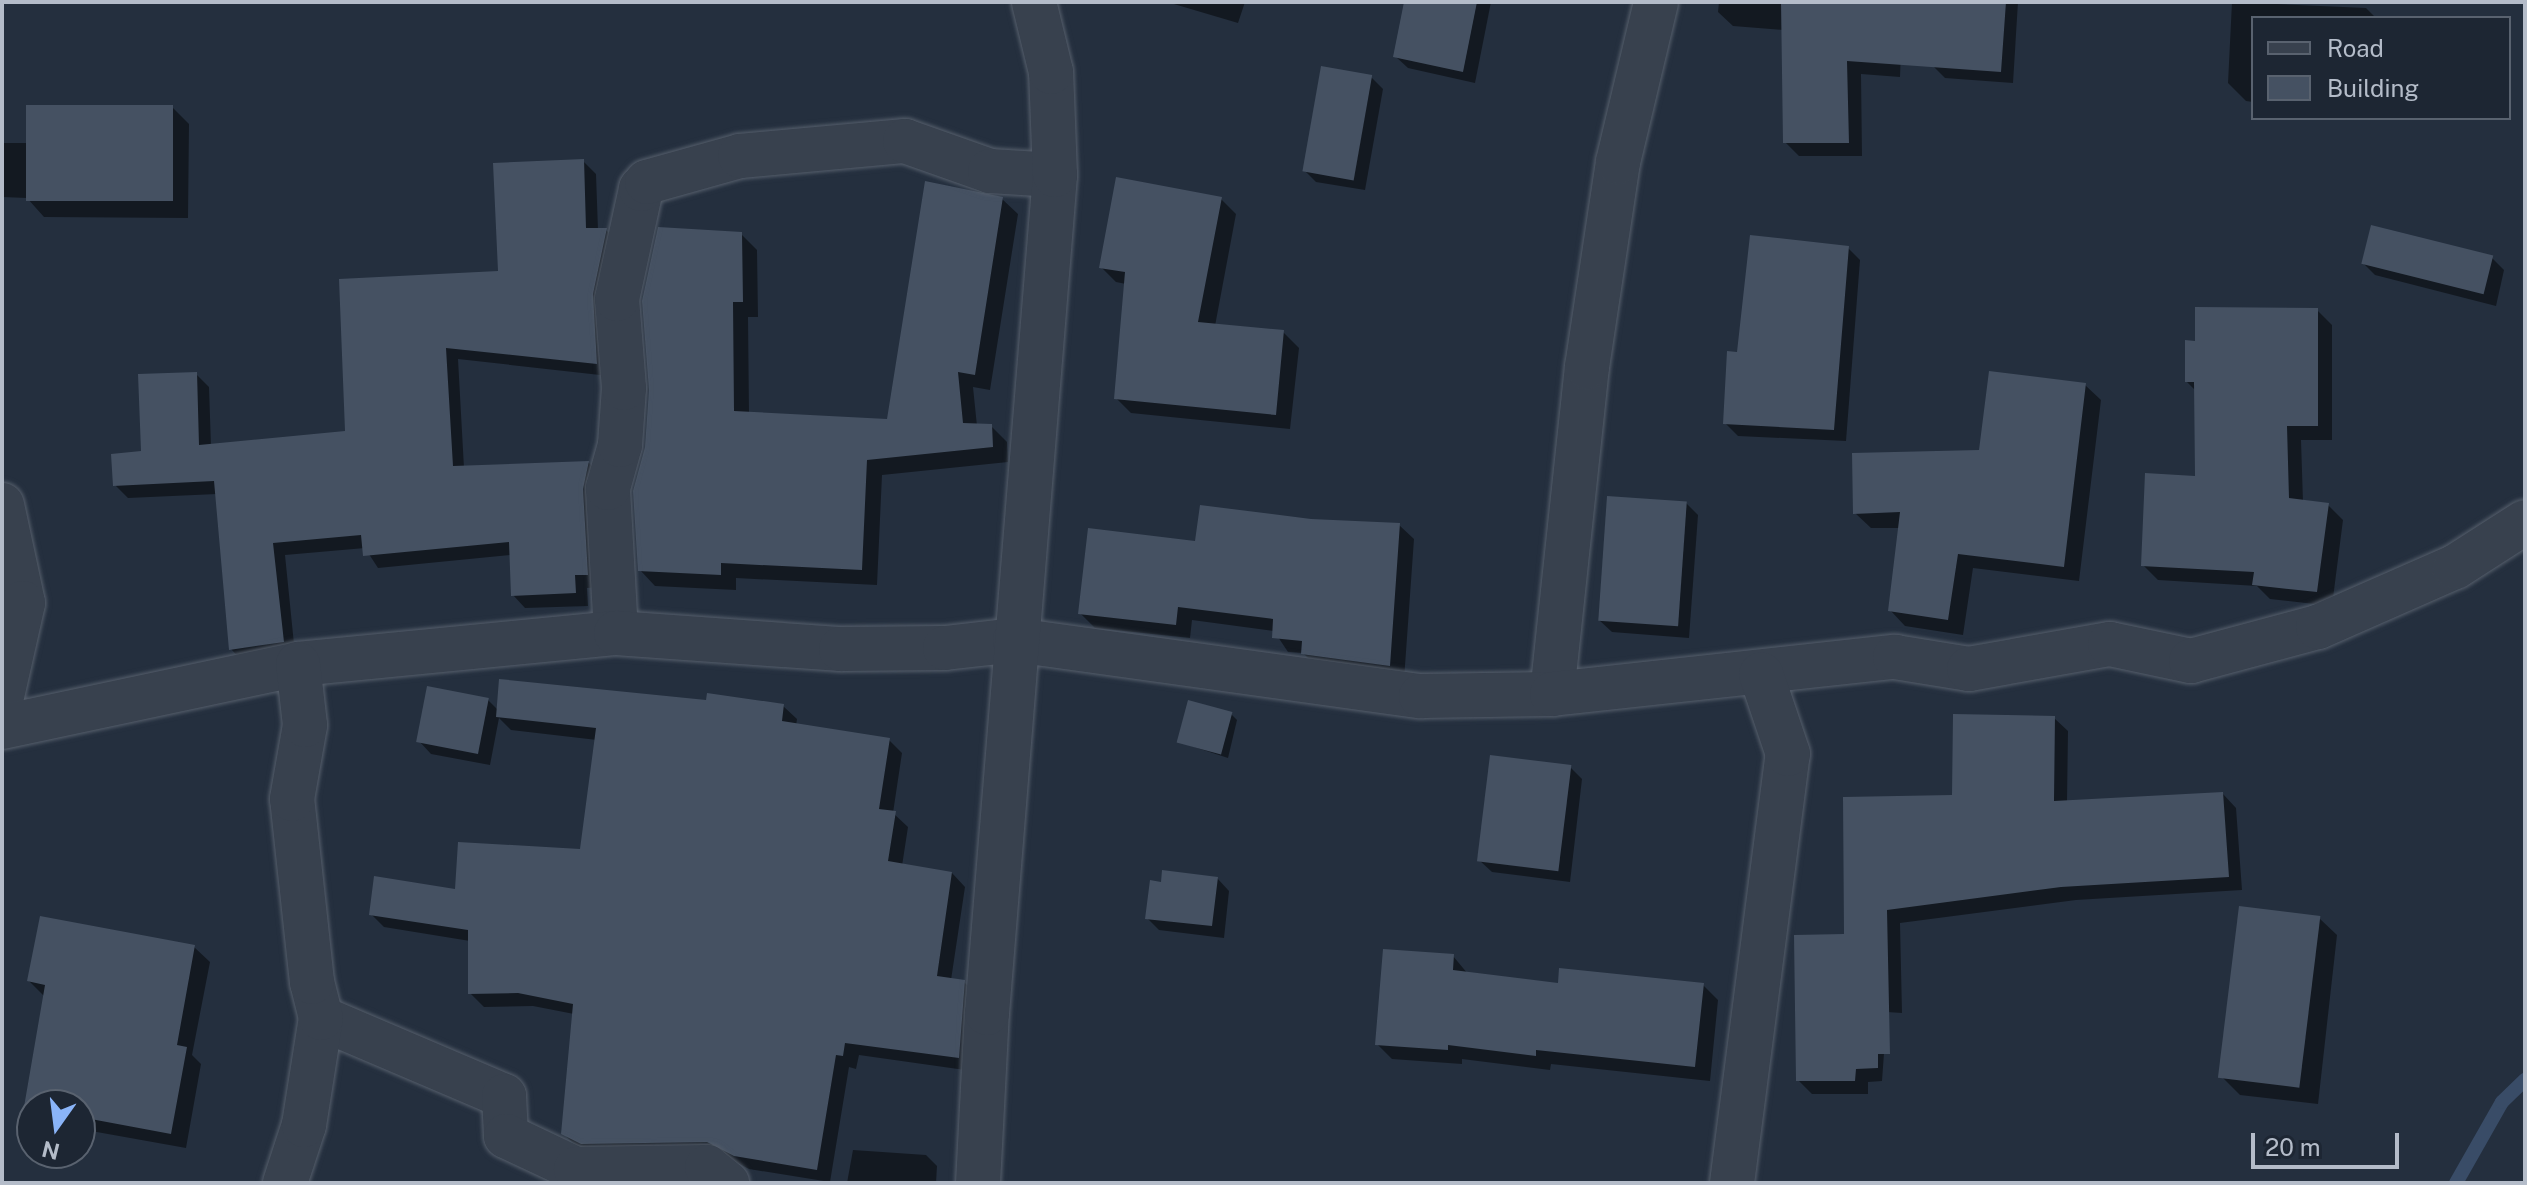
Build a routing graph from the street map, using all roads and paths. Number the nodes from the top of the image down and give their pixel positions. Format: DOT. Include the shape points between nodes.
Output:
graph roads {
  1 [pos="1034,2"];
  2 [pos="1656,2"];
  3 [pos="1055,175"];
  4 [pos="2,505"];
  5 [pos="2525,522"];
  6 [pos="616,633"];
  7 [pos="1015,640"];
  8 [pos="298,664"];
  9 [pos="1761,674"];
  10 [pos="1552,694"];
  11 [pos="2,696"];
  12 [pos="2,727"];
  13 [pos="321,1018"];
  14 [pos="968,1182"];
  15 [pos="285,1183"];
  16 [pos="727,1183"];
  17 [pos="1732,1183"];
  1 -- 3 [label="street" via="1051,72"];
  2 -- 10 [label="street" via="1618,162 1592,335"];
  3 -- 6 [label="street" via="990,171 905,141 740,156 647,182 641,189 617,299 624,388 620,445 608,488"];
  3 -- 7 [label="street"];
  4 -- 11 [label="street" via="23,603"];
  5 -- 9 [label="street" via="2455,567 2318,627 2191,661 2110,644 1969,669 1895,657"];
  6 -- 7 [label="street" via="841,649 945,648"];
  6 -- 8 [label="street"];
  7 -- 10 [label="street" via="1421,696"];
  7 -- 14 [label="street"];
  8 -- 12 [label="street"];
  8 -- 13 [label="street" via="305,725 292,799 312,982"];
  9 -- 10 [label="street"];
  9 -- 17 [label="street" via="1788,754"];
  13 -- 15 [label="street" via="304,1125"];
  13 -- 16 [label="street" via="504,1096 506,1136 576,1169 707,1167"];
}
